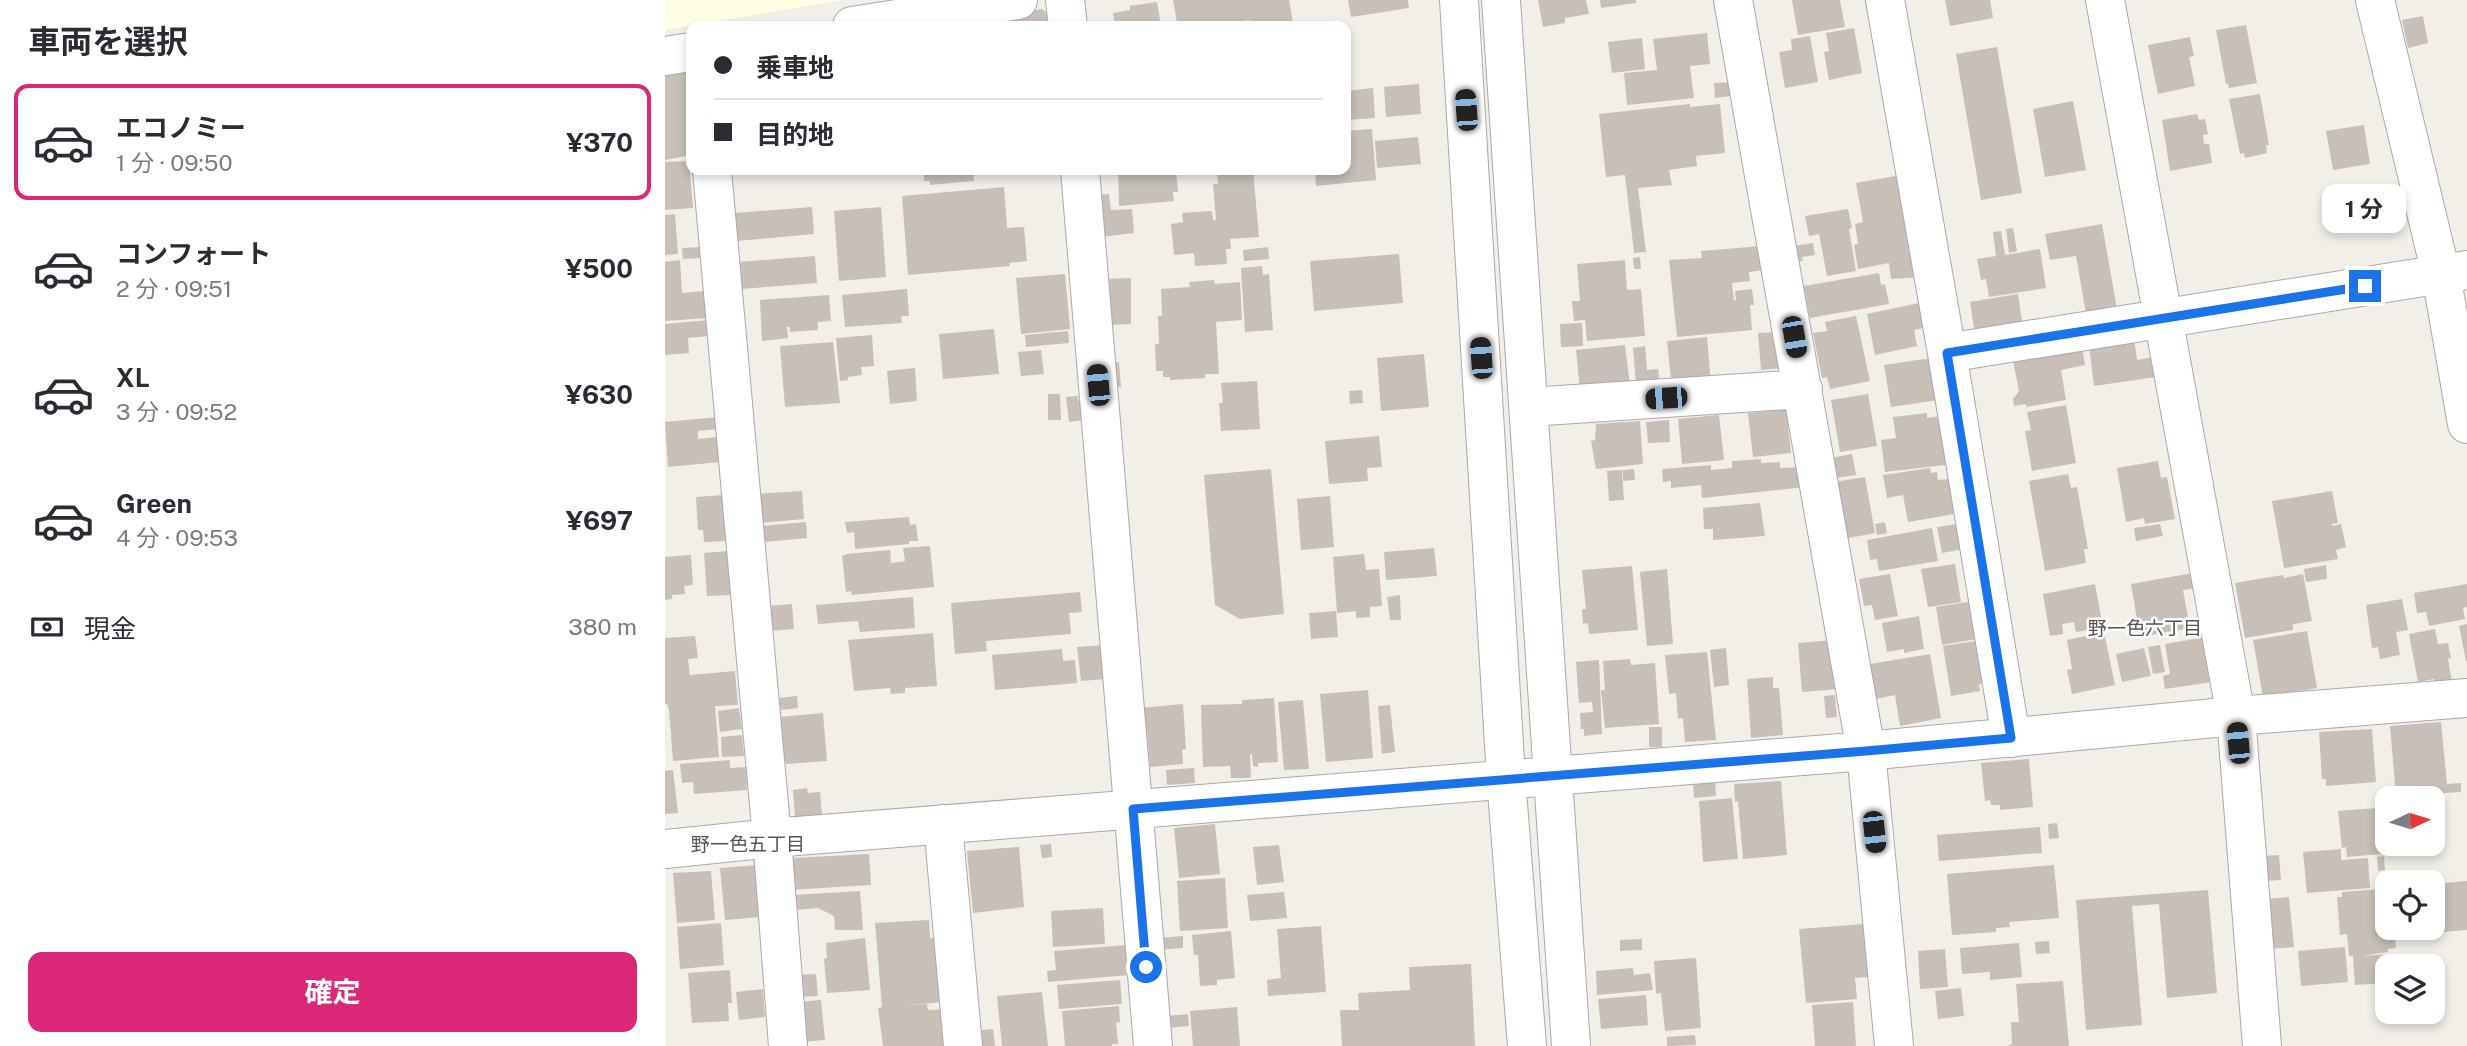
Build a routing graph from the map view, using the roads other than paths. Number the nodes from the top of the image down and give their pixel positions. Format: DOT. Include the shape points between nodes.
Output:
graph roads {
  1 [pos="1018,0"];
  2 [pos="1065,0"];
  3 [pos="1459,0"];
  4 [pos="1501,0"];
  5 [pos="1733,0"];
  6 [pos="1885,0"];
  7 [pos="2105,0"];
  8 [pos="2375,0"];
  9 [pos="884,21"];
  10 [pos="1067,21"];
  11 [pos="686,53"];
  12 [pos="665,56"];
  13 [pos="712,175"];
  14 [pos="1080,175"];
  15 [pos="2454,272"];
  16 [pos="2163,317"];
  17 [pos="1947,353"];
  18 [pos="1803,389"];
  19 [pos="1529,407"];
  20 [pos="2467,424"];
  21 [pos="2467,698"];
  22 [pos="2236,716"];
  23 [pos="2011,738"];
  24 [pos="1866,751"];
  25 [pos="1555,774"];
  26 [pos="1506,778"];
  27 [pos="1133,809"];
  28 [pos="943,824"];
  29 [pos="772,838"];
  30 [pos="665,849"];
  31 [pos="788,1046"];
  32 [pos="963,1046"];
  33 [pos="1153,1046"];
  34 [pos="1527,1046"];
  35 [pos="1571,1046"];
  36 [pos="1894,1046"];
  37 [pos="2262,1046"];
  1 -- 9 [label="street"];
  2 -- 10 [label="street"];
  3 -- 26 [label="street"];
  4 -- 19 [label="street"];
  5 -- 18 [label="street"];
  6 -- 17 [label="street"];
  7 -- 16 [label="street"];
  8 -- 15 [label="street"];
  11 -- 12 [label="street"];
  13 -- 29 [label="street"];
  14 -- 27 [label="street"];
  15 -- 16 [label="street"];
  15 -- 20 [label="street"];
  16 -- 17 [label="street"];
  16 -- 22 [label="street"];
  17 -- 23 [label="street"];
  18 -- 19 [label="street"];
  18 -- 24 [label="street"];
  19 -- 25 [label="street"];
  21 -- 22 [label="street"];
  22 -- 23 [label="street"];
  22 -- 37 [label="street"];
  23 -- 24 [label="street"];
  24 -- 25 [label="street"];
  24 -- 36 [label="street"];
  25 -- 26 [label="street"];
  25 -- 35 [label="street"];
  26 -- 27 [label="street"];
  26 -- 34 [label="street"];
  27 -- 28 [label="street"];
  27 -- 33 [label="street"];
  28 -- 29 [label="street"];
  28 -- 32 [label="street"];
  29 -- 30 [label="street"];
  29 -- 31 [label="street"];
}
